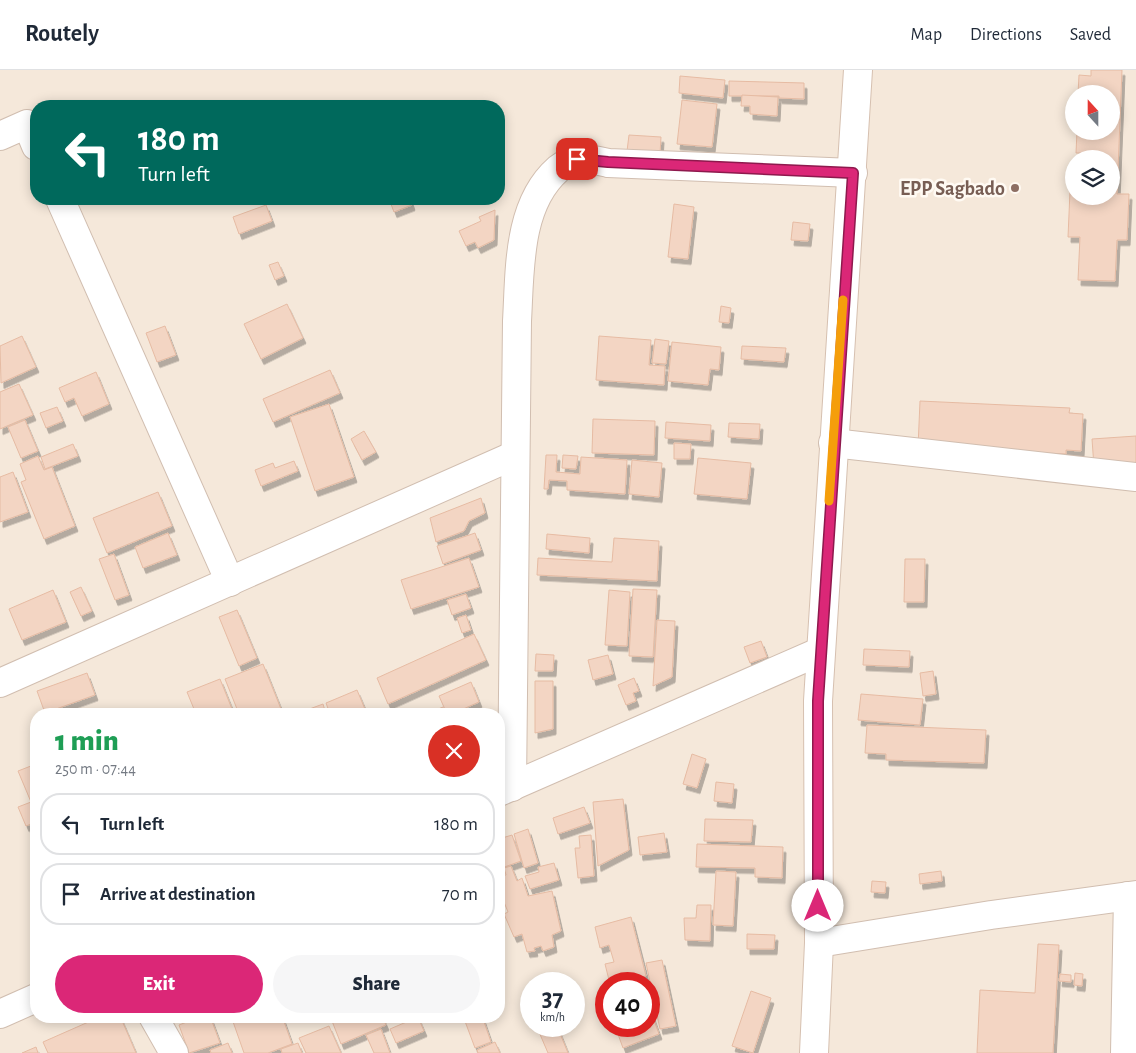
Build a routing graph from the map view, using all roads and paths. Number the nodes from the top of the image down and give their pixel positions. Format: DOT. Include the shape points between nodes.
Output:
graph roads {
  1 [pos="858,70"];
  2 [pos="30,131"];
  3 [pos="0,136"];
  4 [pos="853,173"];
  5 [pos="63,205"];
  6 [pos="833,443"];
  7 [pos="514,455"];
  8 [pos="1136,477"];
  9 [pos="230,582"];
  10 [pos="821,651"];
  11 [pos="0,683"];
  12 [pos="505,789"];
  13 [pos="1132,896"];
  14 [pos="819,943"];
  15 [pos="30,1001"];
  16 [pos="0,1014"];
  17 [pos="157,1023"];
  18 [pos="174,1053"];
  19 [pos="814,1053"];
  20 [pos="1125,1053"];
  1 -- 4 [label="street"];
  2 -- 3 [label="street" via="27,124"];
  4 -- 6 [label="street"];
  4 -- 7 [label="street" via="577,159 562,166 548,178 533,205 521,254"];
  5 -- 9 [label="street"];
  6 -- 8 [label="street"];
  6 -- 10 [label="street"];
  7 -- 9 [label="street"];
  7 -- 12 [label="street"];
  9 -- 11 [label="street"];
  10 -- 12 [label="street"];
  10 -- 14 [label="street" via="818,701"];
  13 -- 14 [label="street"];
  13 -- 20 [label="street"];
  14 -- 19 [label="street"];
  15 -- 16 [label="street"];
  17 -- 18 [label="street"];
}
